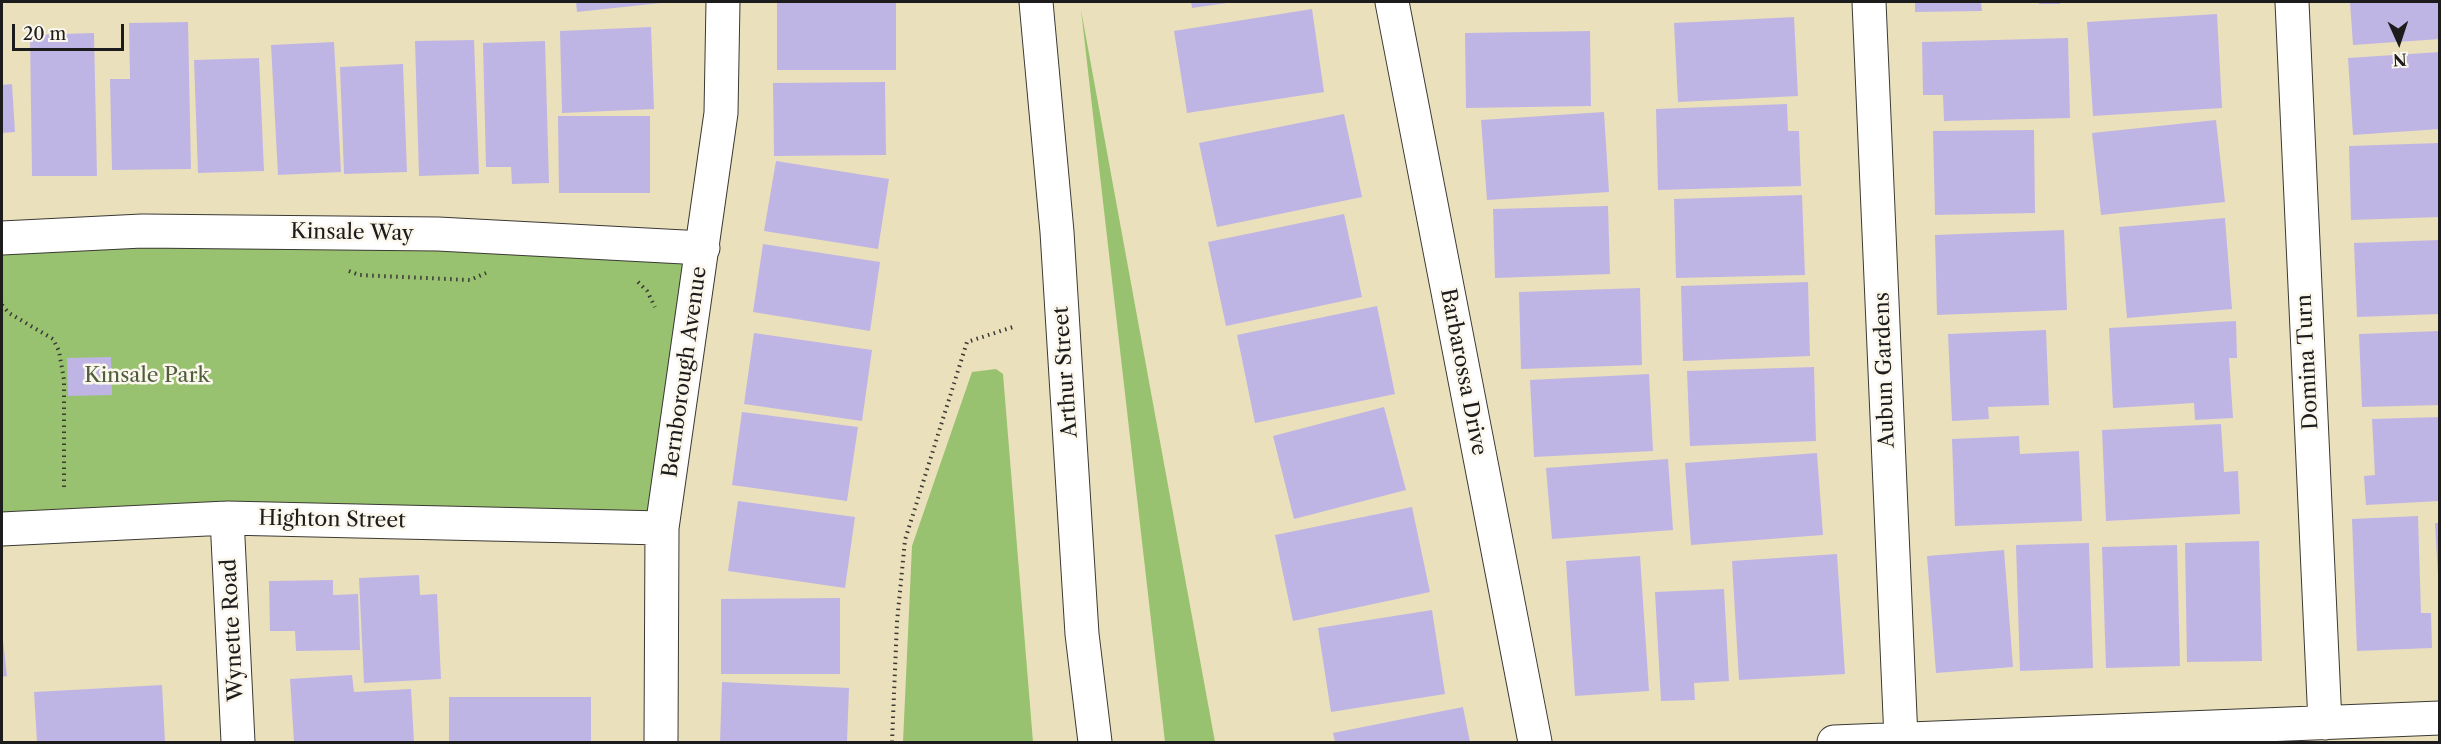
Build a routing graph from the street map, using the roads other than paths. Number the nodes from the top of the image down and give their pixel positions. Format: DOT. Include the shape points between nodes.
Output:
graph roads {
  1 [pos="723,2"];
  2 [pos="1036,2"];
  3 [pos="1392,2"];
  4 [pos="1869,2"];
  5 [pos="2292,2"];
  6 [pos="2,238"];
  7 [pos="703,248"];
  8 [pos="227,518"];
  9 [pos="2,528"];
  10 [pos="662,528"];
  11 [pos="2439,718"];
  12 [pos="2325,723"];
  13 [pos="2216,736"];
  14 [pos="1901,739"];
  15 [pos="238,742"];
  16 [pos="661,742"];
  17 [pos="1095,742"];
  18 [pos="1534,742"];
  19 [pos="1834,742"];
  1 -- 7 [label="street, Bernborough Avenue" via="721,113"];
  2 -- 17 [label="street, Arthur Street" via="1057,232 1082,634"];
  3 -- 18 [label="street, Barbarossa Drive"];
  4 -- 14 [label="street, Aubun Gardens"];
  5 -- 12 [label="street, Domina Turn"];
  6 -- 7 [label="street, Kinsale Way" via="142,231 438,234"];
  7 -- 10 [label="street, Bernborough Avenue"];
  8 -- 9 [label="street, Highton Street"];
  8 -- 10 [label="street, Highton Street"];
  8 -- 15 [label="street, Wynette Road"];
  10 -- 16 [label="street, Bernborough Avenue"];
  11 -- 12 [label="street"];
  12 -- 13 [label="street"];
  13 -- 14 [label="street"];
  14 -- 19 [label="street"];
}
